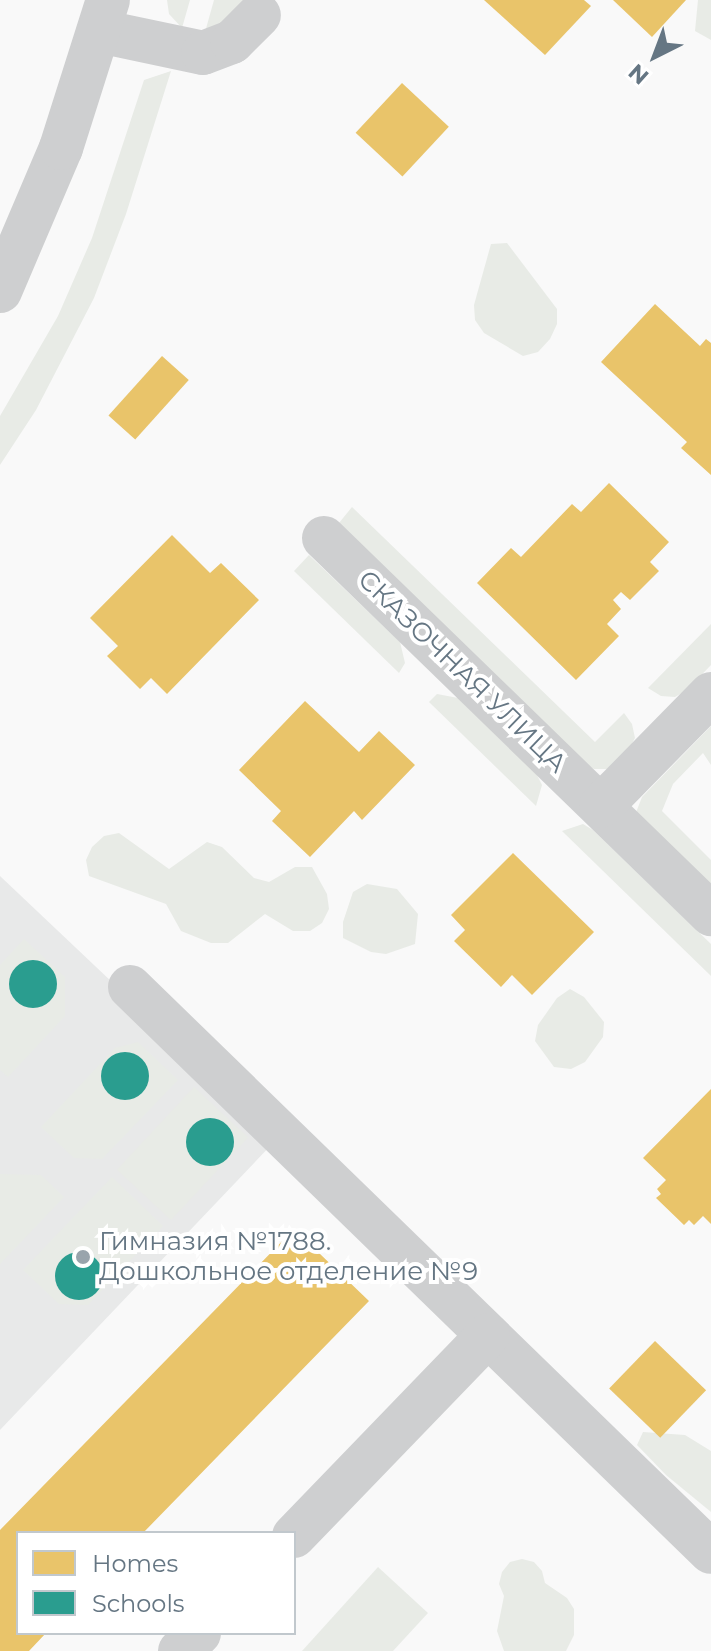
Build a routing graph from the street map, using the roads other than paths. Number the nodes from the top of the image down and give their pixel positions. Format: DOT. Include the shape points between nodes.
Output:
graph roads {
  1 [pos="259,15"];
  2 [pos="104,16"];
  3 [pos="0,291"];
  4 [pos="324,538"];
  5 [pos="711,694"];
  6 [pos="601,806"];
  7 [pos="711,914"];
  8 [pos="130,987"];
  9 [pos="488,1335"];
  10 [pos="296,1534"];
  11 [pos="711,1552"];
  12 [pos="197,1635"];
  13 [pos="180,1651"];
  1 -- 2 [label="street" via="232,42 203,53"];
  2 -- 3 [label="street" via="61,148"];
  4 -- 6 [label="street, СКАЗОЧНАЯ УЛИЦА"];
  5 -- 6 [label="street"];
  6 -- 7 [label="street, СКАЗОЧНАЯ УЛИЦА"];
  8 -- 9 [label="street"];
  9 -- 10 [label="street"];
  9 -- 11 [label="street"];
  12 -- 13 [label="street"];
}
